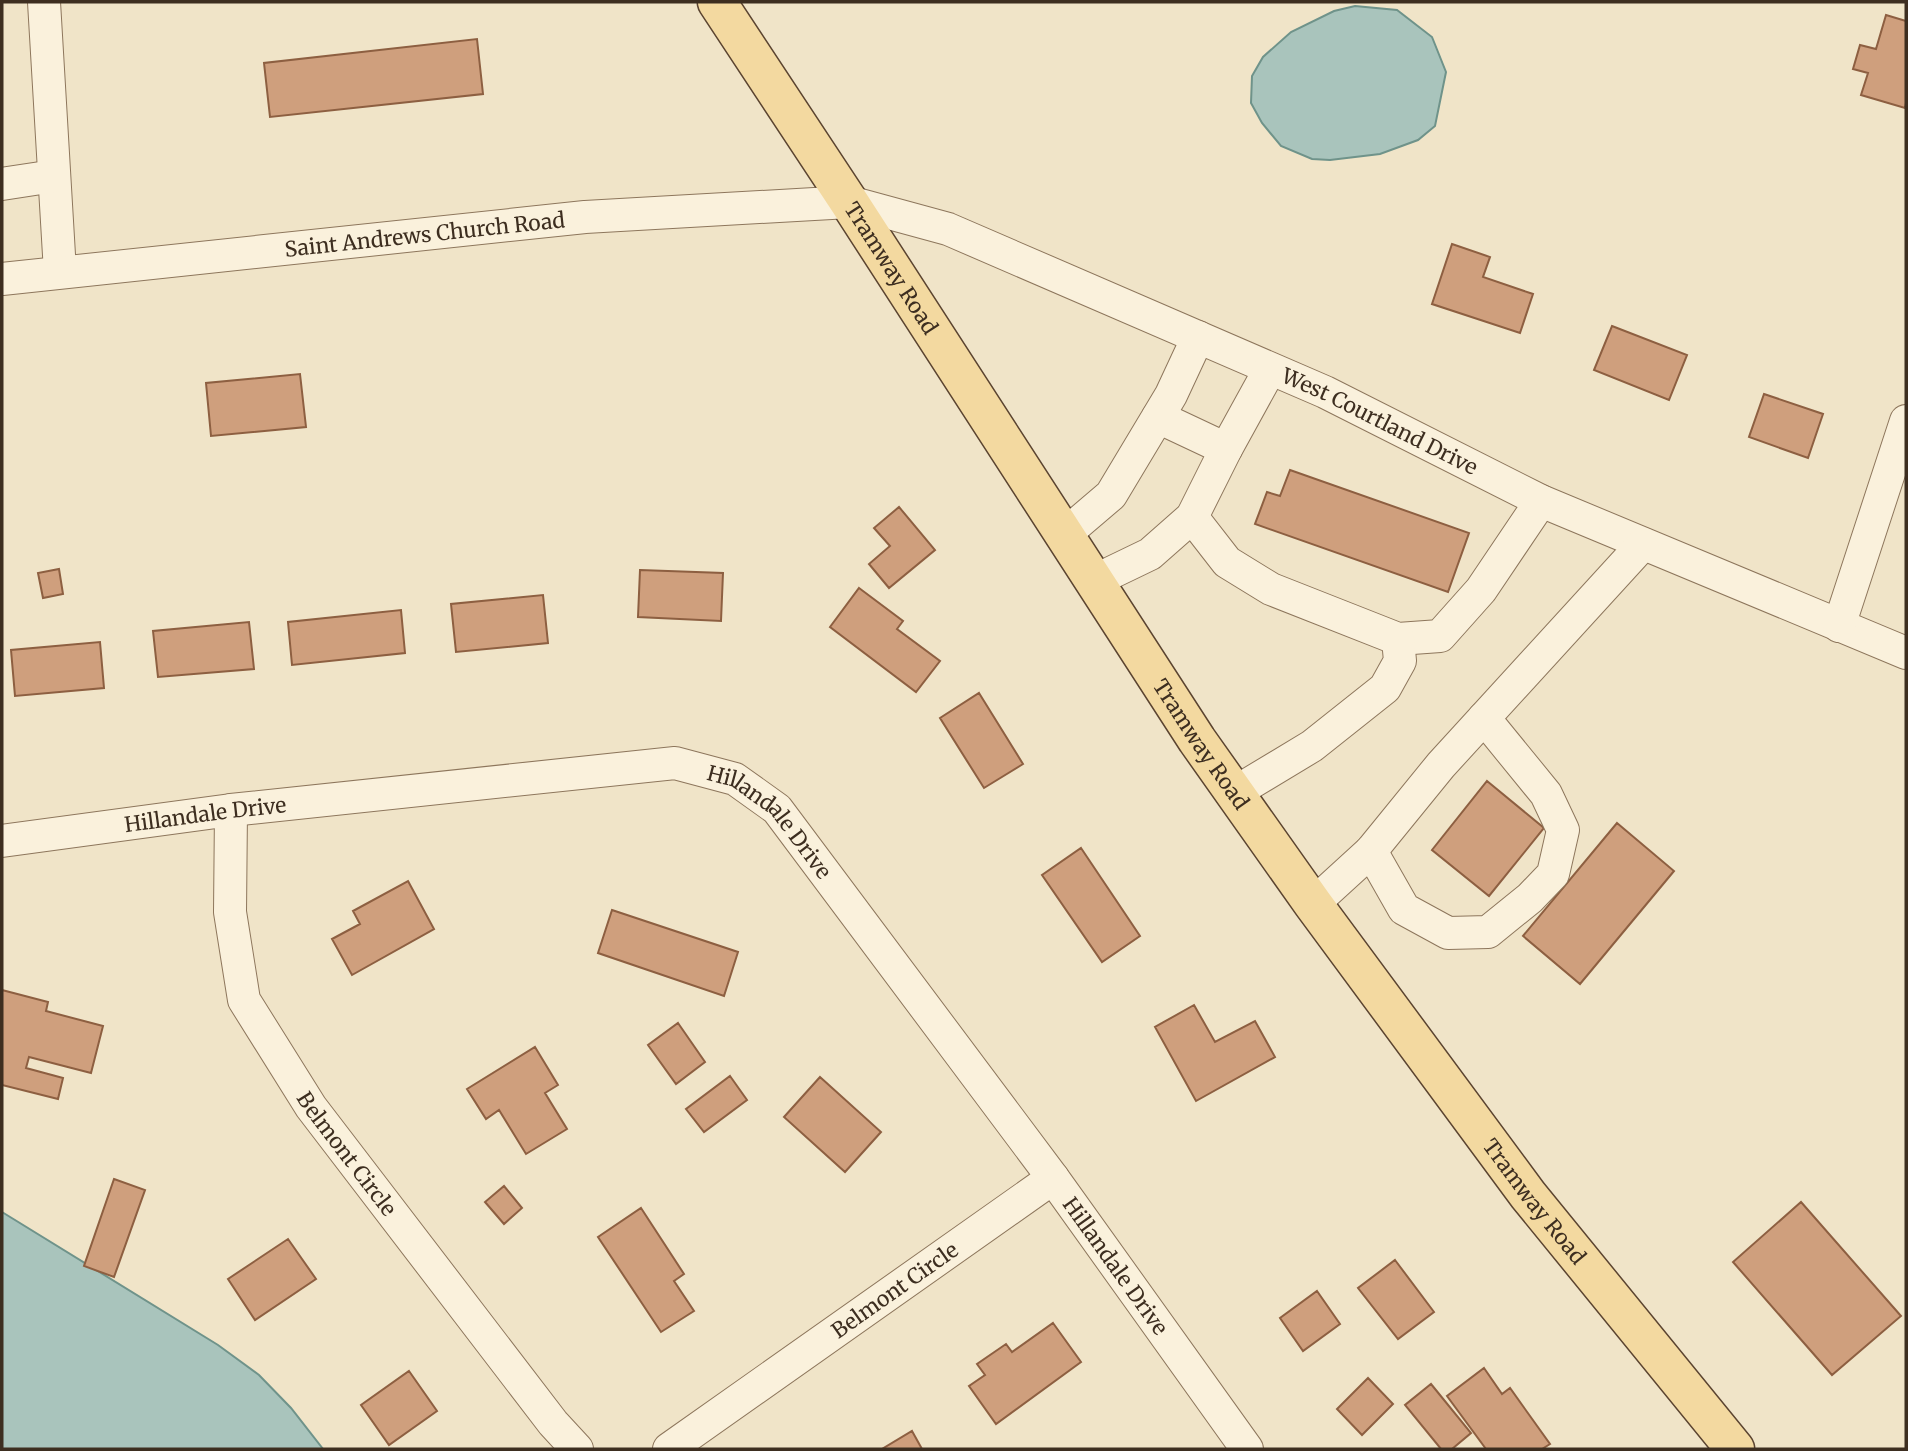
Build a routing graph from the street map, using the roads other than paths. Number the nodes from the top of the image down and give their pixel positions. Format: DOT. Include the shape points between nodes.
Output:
graph roads {
  1 [pos="44,2"];
  2 [pos="717,2"];
  3 [pos="54,176"];
  4 [pos="2,184"];
  5 [pos="849,202"];
  6 [pos="60,272"];
  7 [pos="2,279"];
  8 [pos="1198,337"];
  9 [pos="1270,369"];
  10 [pos="1158,417"];
  11 [pos="1906,421"];
  12 [pos="1226,449"];
  13 [pos="1541,501"];
  14 [pos="1192,517"];
  15 [pos="1064,535"];
  16 [pos="1643,544"];
  17 [pos="1094,581"];
  18 [pos="1839,626"];
  19 [pos="1398,639"];
  20 [pos="1906,653"];
  21 [pos="1484,718"];
  22 [pos="1234,793"];
  23 [pos="231,810"];
  24 [pos="2,841"];
  25 [pos="1371,851"];
  26 [pos="1313,904"];
  27 [pos="1053,1178"];
  28 [pos="577,1449"];
  29 [pos="669,1449"];
  30 [pos="1247,1449"];
  31 [pos="1735,1449"];
  1 -- 3 [label="street"];
  2 -- 5 [label="main road, Tramway Road"];
  3 -- 4 [label="street"];
  3 -- 6 [label="street"];
  5 -- 6 [label="street, Saint Andrews Church Road" via="585,216"];
  5 -- 8 [label="street, West Courtland Drive" via="948,229"];
  5 -- 15 [label="main road, Tramway Road"];
  6 -- 7 [label="street, Saint Andrews Church Road"];
  8 -- 9 [label="street, West Courtland Drive"];
  8 -- 10 [label="street"];
  9 -- 12 [label="street"];
  9 -- 13 [label="street, West Courtland Drive"];
  10 -- 12 [label="street"];
  10 -- 15 [label="street" via="1111,495"];
  11 -- 18 [label="street"];
  12 -- 14 [label="street"];
  13 -- 16 [label="street, West Courtland Drive"];
  13 -- 19 [label="street" via="1481,590 1440,636"];
  14 -- 17 [label="street" via="1150,554"];
  14 -- 19 [label="street" via="1227,562 1271,589"];
  15 -- 17 [label="main road, Tramway Road"];
  16 -- 18 [label="street, West Courtland Drive"];
  16 -- 21 [label="street"];
  17 -- 22 [label="main road, Tramway Road"];
  18 -- 20 [label="street, West Courtland Drive"];
  19 -- 22 [label="street" via="1400,661 1385,688 1312,746"];
  21 -- 25 [label="street"];
  21 -- 25 [label="street" via="1546,794 1563,830 1553,874 1488,932 1448,933 1404,909"];
  22 -- 26 [label="main road, Tramway Road"];
  23 -- 24 [label="street, Hillandale Drive"];
  23 -- 27 [label="street, Hillandale Drive" via="675,763 735,779 778,809"];
  23 -- 28 [label="street, Belmont Circle" via="230,912 244,1000 311,1107"];
  25 -- 26 [label="street"];
  26 -- 31 [label="main road, Tramway Road" via="1528,1195"];
  27 -- 29 [label="street, Belmont Circle"];
  27 -- 30 [label="street, Hillandale Drive"];
}
